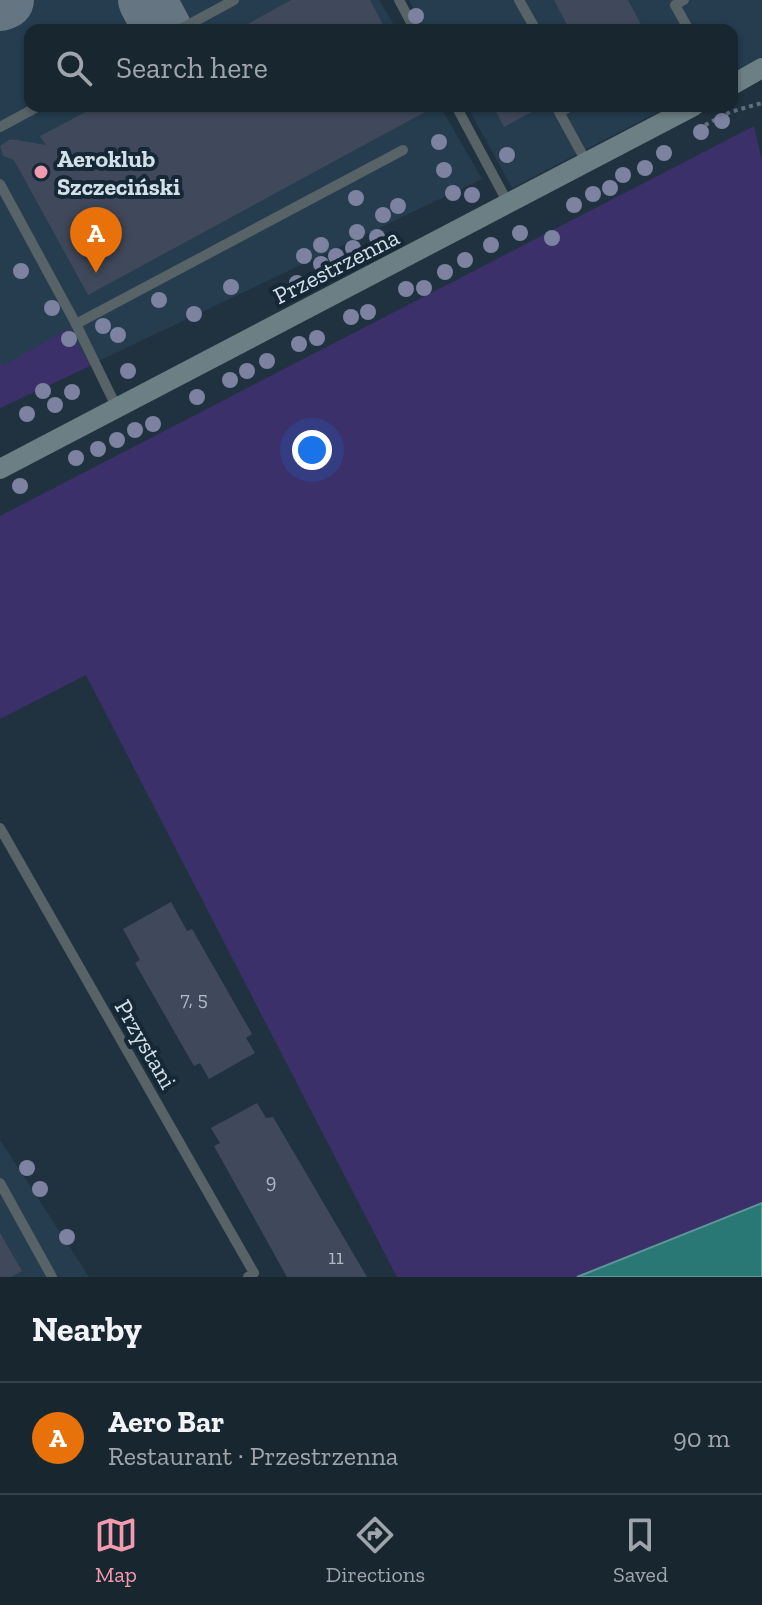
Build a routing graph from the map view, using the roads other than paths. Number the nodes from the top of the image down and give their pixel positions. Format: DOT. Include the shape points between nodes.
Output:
graph roads {
  1 [pos="234,0"];
  2 [pos="399,0"];
  3 [pos="519,0"];
  4 [pos="675,2"];
  5 [pos="190,24"];
  6 [pos="412,24"];
  7 [pos="533,24"];
  8 [pos="686,24"];
  9 [pos="762,68"];
  10 [pos="738,82"];
  11 [pos="28,112"];
  12 [pos="459,112"];
  13 [pos="559,112"];
  14 [pos="683,112"];
  15 [pos="0,127"];
  16 [pos="403,150"];
  17 [pos="587,163"];
  18 [pos="0,184"];
  19 [pos="509,205"];
  20 [pos="76,324"];
  21 [pos="117,408"];
  22 [pos="0,469"];
  23 [pos="0,828"];
  24 [pos="0,1183"];
  25 [pos="52,1277"];
  26 [pos="248,1277"];
  1 -- 5 [label="lane"];
  2 -- 6 [label="lane"];
  3 -- 7 [label="lane"];
  4 -- 8 [label="lane"];
  9 -- 10 [label="street"];
  11 -- 15 [label="lane"];
  12 -- 19 [label="lane"];
  13 -- 17 [label="lane"];
  14 -- 17 [label="street, Przestrzenna"];
  16 -- 20 [label="lane"];
  17 -- 19 [label="street, Przestrzenna"];
  18 -- 20 [label="lane"];
  19 -- 21 [label="street, Przestrzenna"];
  20 -- 21 [label="lane"];
  21 -- 22 [label="street, Przestrzenna"];
  23 -- 26 [label="lane, Przystani" via="254,1273"];
  24 -- 25 [label="lane"];
}
